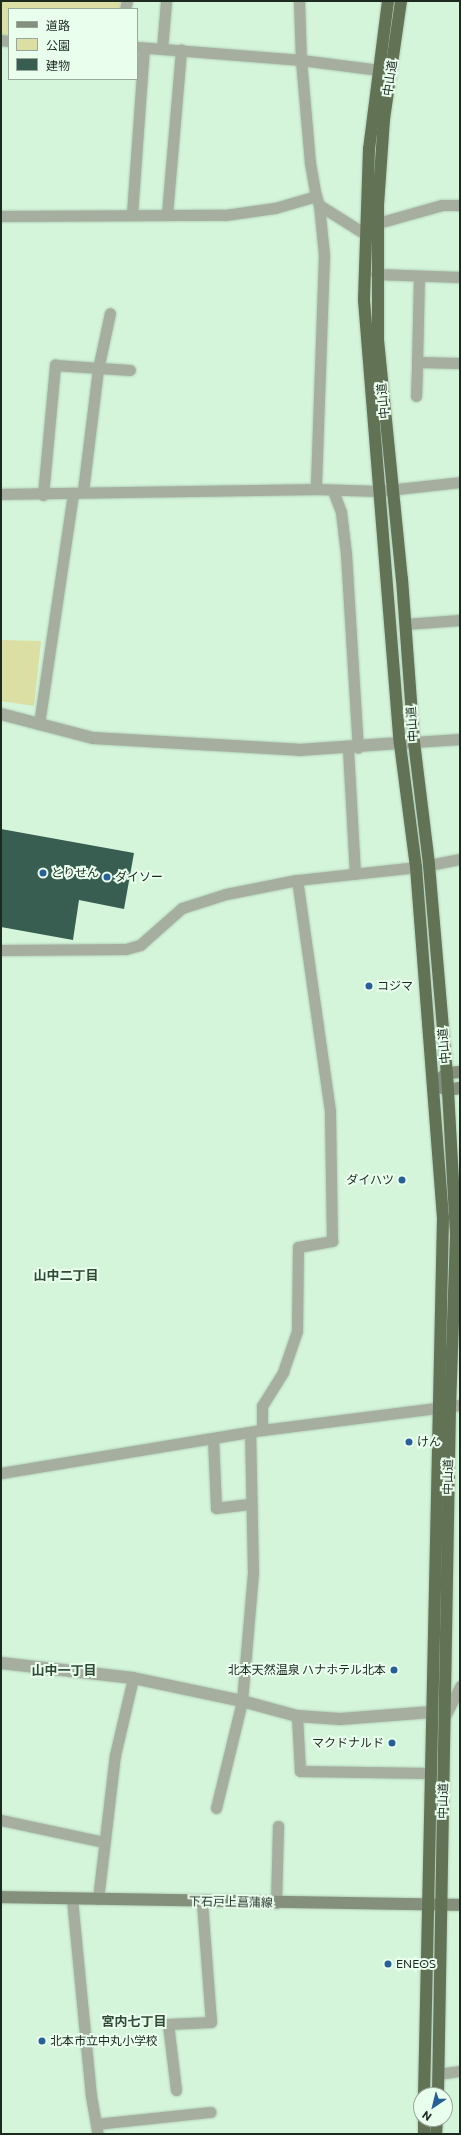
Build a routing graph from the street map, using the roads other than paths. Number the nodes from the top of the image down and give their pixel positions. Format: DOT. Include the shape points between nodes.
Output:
graph roads {
  1 [pos="166,1"];
  2 [pos="299,1"];
  3 [pos="388,1"];
  4 [pos="401,1"];
  5 [pos="140,47"];
  6 [pos="162,49"];
  7 [pos="181,50"];
  8 [pos="301,60"];
  9 [pos="379,70"];
  10 [pos="318,201"];
  11 [pos="460,205"];
  12 [pos="132,214"];
  13 [pos="167,214"];
  14 [pos="1,216"];
  15 [pos="378,223"];
  16 [pos="365,234"];
  17 [pos="376,274"];
  18 [pos="419,276"];
  19 [pos="460,277"];
  20 [pos="110,313"];
  21 [pos="417,362"];
  22 [pos="460,363"];
  23 [pos="98,369"];
  24 [pos="130,370"];
  25 [pos="416,396"];
  26 [pos="460,482"];
  27 [pos="316,489"];
  28 [pos="333,491"];
  29 [pos="379,491"];
  30 [pos="392,491"];
  31 [pos="78,492"];
  32 [pos="1,494"];
  33 [pos="43,495"];
  34 [pos="460,620"];
  35 [pos="405,624"];
  36 [pos="1,714"];
  37 [pos="39,724"];
  38 [pos="460,739"];
  39 [pos="414,742"];
  40 [pos="400,744"];
  41 [pos="353,749"];
  42 [pos="460,859"];
  43 [pos="429,865"];
  44 [pos="416,867"];
  45 [pos="355,874"];
  46 [pos="297,880"];
  47 [pos="1,950"];
  48 [pos="460,1072"];
  49 [pos="447,1073"];
  50 [pos="434,1084"];
  51 [pos="460,1088"];
  52 [pos="447,1090"];
  53 [pos="458,1236"];
  54 [pos="450,1407"];
  55 [pos="262,1430"];
  56 [pos="250,1432"];
  57 [pos="213,1438"];
  58 [pos="1,1473"];
  59 [pos="251,1504"];
  60 [pos="1,1663"];
  61 [pos="133,1678"];
  62 [pos="460,1686"];
  63 [pos="242,1701"];
  64 [pos="432,1712"];
  65 [pos="297,1716"];
  66 [pos="444,1718"];
  67 [pos="430,1773"];
  68 [pos="216,1808"];
  69 [pos="1,1820"];
  70 [pos="278,1826"];
  71 [pos="104,1842"];
  72 [pos="1,1897"];
  73 [pos="72,1899"];
  74 [pos="98,1899"];
  75 [pos="202,1902"];
  76 [pos="276,1903"];
  77 [pos="441,1904"];
  78 [pos="460,1905"];
  79 [pos="428,1906"];
  80 [pos="460,2071"];
  81 [pos="438,2074"];
  82 [pos="424,2087"];
  83 [pos="438,2087"];
  84 [pos="176,2090"];
  85 [pos="210,2112"];
  86 [pos="97,2129"];
  1 -- 6 [label="street"];
  2 -- 8 [label="street"];
  3 -- 9 [label="highway, 中山道"];
  4 -- 15 [label="highway, 中山道" via="384,119"];
  5 -- 6 [label="street"];
  5 -- 12 [label="street"];
  6 -- 7 [label="street"];
  7 -- 8 [label="street"];
  7 -- 13 [label="street"];
  8 -- 9 [label="street"];
  8 -- 10 [label="street" via="310,163"];
  9 -- 16 [label="highway, 中山道" via="369,149"];
  10 -- 13 [label="street" via="225,215"];
  10 -- 16 [label="street"];
  10 -- 27 [label="street" via="324,255"];
  11 -- 15 [label="street" via="442,205"];
  12 -- 13 [label="street"];
  12 -- 14 [label="street"];
  15 -- 17 [label="highway, 中山道"];
  16 -- 29 [label="highway, 中山道" via="364,300"];
  17 -- 18 [label="street"];
  17 -- 30 [label="highway, 中山道" via="378,340"];
  18 -- 19 [label="street"];
  18 -- 21 [label="street"];
  20 -- 23 [label="street"];
  21 -- 22 [label="street"];
  21 -- 25 [label="street"];
  23 -- 24 [label="street" via="106,366"];
  23 -- 31 [label="street"];
  23 -- 33 [label="street" via="55,365"];
  26 -- 30 [label="street"];
  27 -- 28 [label="street"];
  27 -- 31 [label="street"];
  28 -- 29 [label="street"];
  28 -- 41 [label="street" via="342,512 346,554"];
  29 -- 30 [label="street"];
  29 -- 40 [label="highway, 中山道"];
  30 -- 35 [label="highway, 中山道"];
  31 -- 33 [label="street"];
  31 -- 37 [label="street"];
  32 -- 33 [label="street"];
  34 -- 35 [label="street"];
  35 -- 39 [label="highway, 中山道"];
  36 -- 37 [label="street"];
  37 -- 41 [label="street" via="92,738 299,750"];
  38 -- 39 [label="street"];
  39 -- 40 [label="street"];
  39 -- 43 [label="highway, 中山道"];
  40 -- 41 [label="street"];
  40 -- 44 [label="highway, 中山道"];
  41 -- 45 [label="street"];
  42 -- 43 [label="street"];
  43 -- 49 [label="highway, 中山道"];
  44 -- 45 [label="street"];
  44 -- 50 [label="highway, 中山道"];
  45 -- 46 [label="street"];
  46 -- 47 [label="street" via="226,894 182,908 140,946 126,950"];
  46 -- 55 [label="street" via="330,1111 332,1241 298,1247 297,1332 283,1372 262,1406"];
  48 -- 49 [label="main road"];
  49 -- 50 [label="main road"];
  49 -- 52 [label="highway, 中山道"];
  50 -- 52 [label="main road"];
  50 -- 54 [label="highway, 中山道"];
  51 -- 52 [label="main road"];
  52 -- 53 [label="highway, 中山道"];
  53 -- 54 [label="highway, 中山道"];
  54 -- 55 [label="street"];
  54 -- 64 [label="highway, 中山道"];
  54 -- 66 [label="highway, 中山道"];
  55 -- 56 [label="street"];
  56 -- 57 [label="street"];
  56 -- 59 [label="street"];
  57 -- 58 [label="street"];
  57 -- 59 [label="street" via="216,1508"];
  59 -- 63 [label="street" via="252,1572"];
  60 -- 61 [label="street"];
  61 -- 63 [label="street"];
  61 -- 71 [label="street" via="115,1755"];
  62 -- 66 [label="street"];
  63 -- 65 [label="street"];
  63 -- 68 [label="street"];
  64 -- 65 [label="street" via="340,1719"];
  64 -- 67 [label="highway, 中山道"];
  65 -- 67 [label="street" via="300,1771"];
  66 -- 77 [label="highway, 中山道"];
  67 -- 79 [label="highway, 中山道"];
  69 -- 71 [label="street"];
  70 -- 76 [label="street"];
  71 -- 74 [label="street"];
  72 -- 73 [label="main road, 下石戸上菖蒲線"];
  73 -- 74 [label="main road, 下石戸上菖蒲線"];
  73 -- 86 [label="street"];
  74 -- 75 [label="main road, 下石戸上菖蒲線"];
  75 -- 76 [label="main road, 下石戸上菖蒲線"];
  75 -- 84 [label="street" via="211,2022 168,2024"];
  76 -- 79 [label="main road, 下石戸上菖蒲線"];
  77 -- 78 [label="main road, 下石戸上菖蒲線"];
  77 -- 79 [label="main road, 下石戸上菖蒲線"];
  77 -- 81 [label="highway, 中山道"];
  79 -- 82 [label="highway, 中山道"];
  80 -- 81 [label="street"];
  81 -- 83 [label="highway, 中山道"];
  85 -- 86 [label="street"];
}
